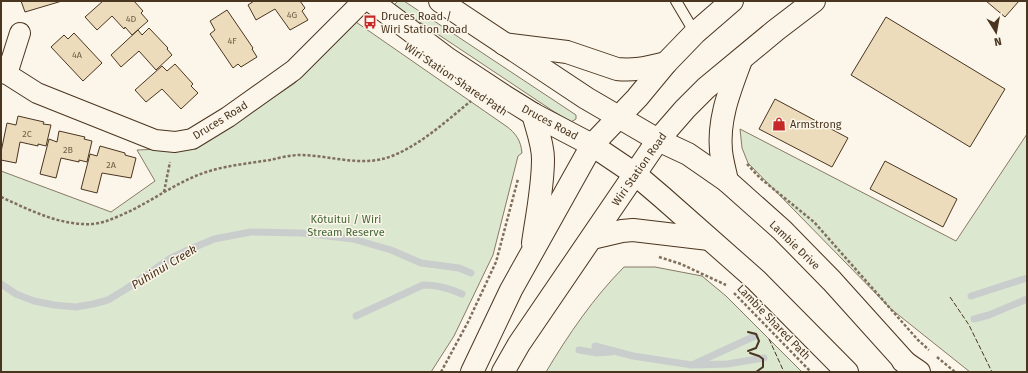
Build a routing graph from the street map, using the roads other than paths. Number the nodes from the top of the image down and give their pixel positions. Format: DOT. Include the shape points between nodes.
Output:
graph roads {
  1 [pos="363,1"];
  2 [pos="371,1"];
  3 [pos="676,1"];
  4 [pos="732,1"];
  5 [pos="814,1"];
  6 [pos="443,2"];
  7 [pos="20,33"];
  8 [pos="695,33"];
  9 [pos="504,44"];
  10 [pos="741,60"];
  11 [pos="666,63"];
  12 [pos="4,74"];
  13 [pos="533,114"];
  14 [pos="619,118"];
  15 [pos="658,140"];
  16 [pos="592,145"];
  17 [pos="635,174"];
  18 [pos="727,181"];
  19 [pos="592,238"];
  20 [pos="710,239"];
  21 [pos="531,256"];
  22 [pos="912,368"];
  23 [pos="472,372"];
  24 [pos="502,372"];
  25 [pos="847,372"];
  1 -- 12 [label="street, Druces Road" via="294,70 228,117 192,138 175,142 155,140 37,93"];
  2 -- 13 [label="main road, Druces Road" via="448,59"];
  3 -- 8 [label="lane"];
  4 -- 8 [label="main road"];
  5 -- 10 [label="main road, Wiri Station Road"];
  6 -- 9 [label="main road"];
  7 -- 12 [label="street, Druces Road"];
  8 -- 11 [label="main road"];
  9 -- 11 [label="main road" via="567,52 626,70 638,70"];
  9 -- 14 [label="main road"];
  10 -- 15 [label="main road, Wiri Station Road" via="706,88"];
  10 -- 18 [label="main road" via="723,114 721,150"];
  11 -- 14 [label="main road"];
  13 -- 16 [label="main road, Druces Road"];
  13 -- 21 [label="main road" via="543,158"];
  14 -- 15 [label="main road, Lambie Drive"];
  14 -- 16 [label="main road"];
  15 -- 17 [label="main road, Wiri Station Road"];
  15 -- 18 [label="main road, Lambie Drive" via="688,154"];
  16 -- 17 [label="main road, Druces Road"];
  16 -- 21 [label="main road"];
  17 -- 19 [label="main road, Wiri Station Road"];
  17 -- 20 [label="main road"];
  18 -- 22 [label="main road, Lambie Drive" via="782,230"];
  19 -- 20 [label="main road" via="633,230"];
  19 -- 24 [label="main road, Wiri Station Road"];
  20 -- 25 [label="main road" via="756,280"];
  21 -- 23 [label="main road" via="511,290"];
}
